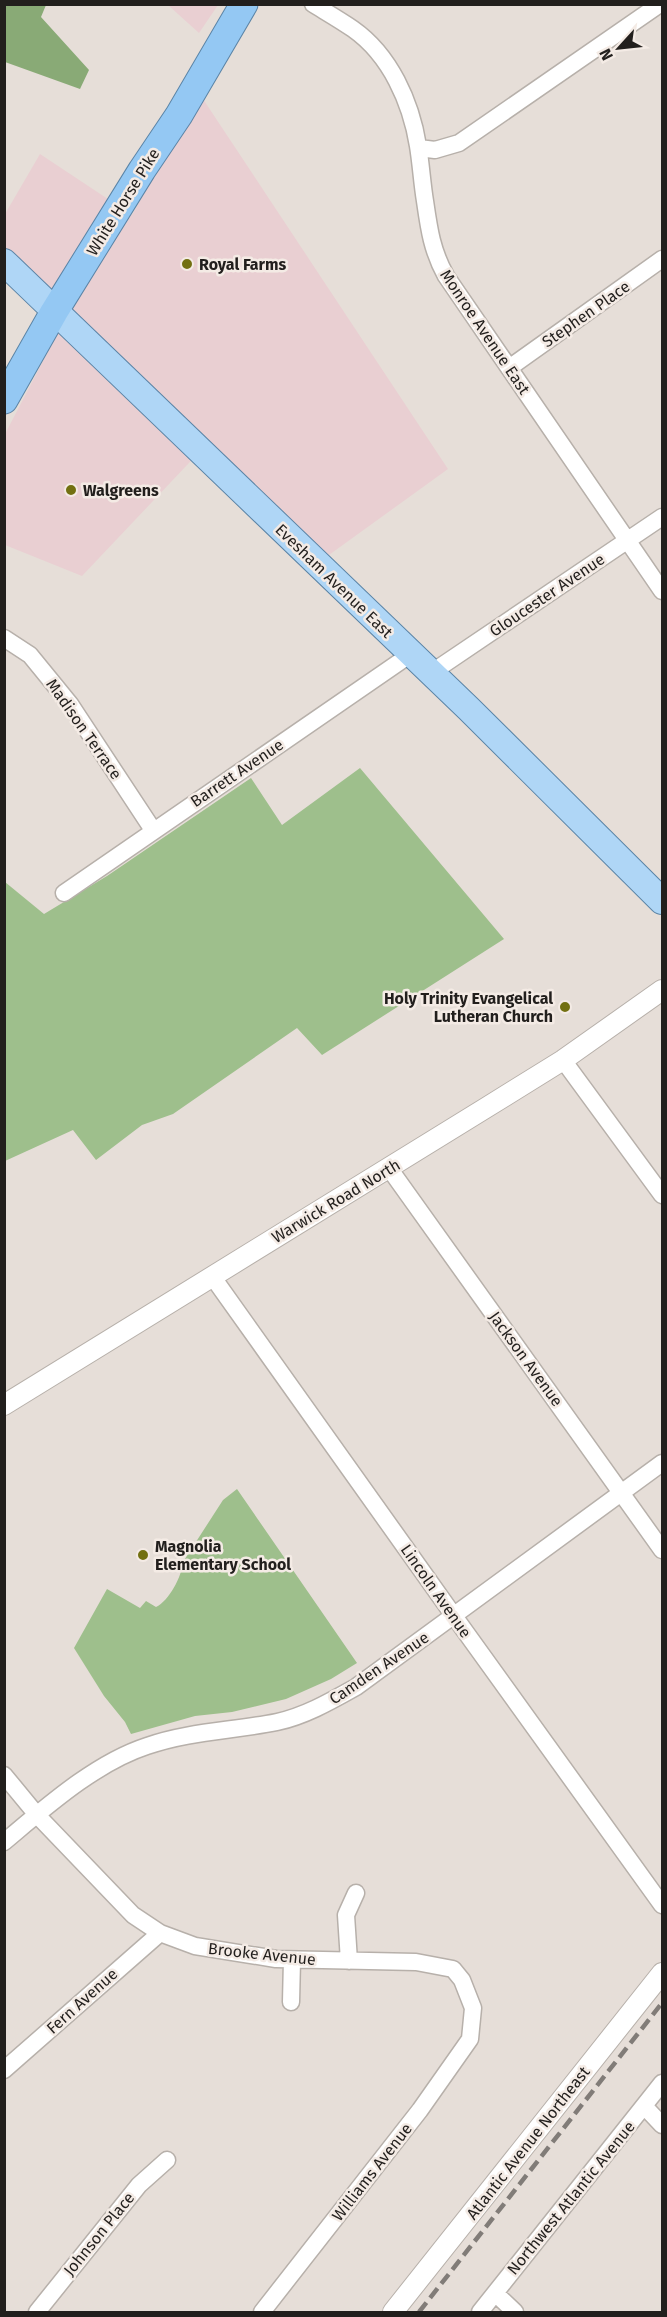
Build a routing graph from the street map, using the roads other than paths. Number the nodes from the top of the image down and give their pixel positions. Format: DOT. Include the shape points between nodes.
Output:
graph roads {
  1 [pos="244,4"];
  2 [pos="313,4"];
  3 [pos="660,4"];
  4 [pos="419,148"];
  5 [pos="663,259"];
  6 [pos="4,262"];
  7 [pos="54,312"];
  8 [pos="509,368"];
  9 [pos="4,400"];
  10 [pos="663,517"];
  11 [pos="628,541"];
  12 [pos="663,591"];
  13 [pos="4,638"];
  14 [pos="411,654"];
  15 [pos="431,673"];
  16 [pos="153,830"];
  17 [pos="64,892"];
  18 [pos="663,901"];
  19 [pos="663,990"];
  20 [pos="563,1060"];
  21 [pos="389,1168"];
  22 [pos="663,1196"];
  23 [pos="212,1276"];
  24 [pos="4,1405"];
  25 [pos="663,1463"];
  26 [pos="621,1492"];
  27 [pos="663,1550"];
  28 [pos="454,1616"];
  29 [pos="4,1775"];
  30 [pos="37,1815"];
  31 [pos="4,1842"];
  32 [pos="356,1893"];
  33 [pos="663,1905"];
  34 [pos="160,1933"];
  35 [pos="292,1960"];
  36 [pos="349,1961"];
  37 [pos="663,1973"];
  38 [pos="291,2002"];
  39 [pos="471,2025"];
  40 [pos="4,2070"];
  41 [pos="663,2083"];
  42 [pos="645,2107"];
  43 [pos="663,2125"];
  44 [pos="167,2160"];
  45 [pos="495,2293"];
  46 [pos="37,2313"];
  47 [pos="262,2313"];
  48 [pos="393,2313"];
  49 [pos="480,2313"];
  50 [pos="515,2313"];
  1 -- 7 [label="highway, White Horse Pike"];
  2 -- 4 [label="street, Monroe Avenue East" via="354,30 383,59 401,87"];
  3 -- 4 [label="street" via="459,143 435,150"];
  4 -- 8 [label="street, Monroe Avenue East" via="435,257"];
  5 -- 8 [label="street, Stephen Place"];
  6 -- 7 [label="main road, Evesham Avenue East"];
  7 -- 9 [label="highway, White Horse Pike"];
  7 -- 14 [label="main road, Evesham Avenue East"];
  8 -- 11 [label="street, Monroe Avenue East"];
  10 -- 11 [label="street, Gloucester Avenue"];
  11 -- 12 [label="street, Monroe Avenue East"];
  11 -- 15 [label="street, Gloucester Avenue"];
  13 -- 16 [label="street, Madison Terrace" via="30,655 70,704"];
  14 -- 15 [label="main road, Evesham Avenue East"];
  14 -- 16 [label="street, Barrett Avenue"];
  15 -- 18 [label="main road, Evesham Avenue East"];
  16 -- 17 [label="street, Barrett Avenue"];
  19 -- 20 [label="street, Warwick Road North"];
  20 -- 21 [label="street, Warwick Road North"];
  20 -- 22 [label="street"];
  21 -- 23 [label="street, Warwick Road North"];
  21 -- 26 [label="street, Jackson Avenue"];
  23 -- 24 [label="street, Warwick Road North"];
  23 -- 28 [label="street, Lincoln Avenue"];
  25 -- 26 [label="street, Camden Avenue"];
  26 -- 27 [label="street, Jackson Avenue"];
  26 -- 28 [label="street, Camden Avenue"];
  28 -- 30 [label="street, Camden Avenue" via="356,1687 316,1709 279,1722 183,1735 145,1747 107,1765"];
  28 -- 33 [label="street, Lincoln Avenue"];
  29 -- 30 [label="street, Brooke Avenue"];
  30 -- 31 [label="street, Camden Avenue"];
  30 -- 34 [label="street, Brooke Avenue" via="133,1915"];
  32 -- 36 [label="street" via="346,1915"];
  34 -- 35 [label="street, Brooke Avenue" via="213,1950"];
  34 -- 40 [label="street, Fern Avenue"];
  35 -- 36 [label="street, Brooke Avenue"];
  35 -- 38 [label="street"];
  36 -- 39 [label="street, Brooke Avenue" via="416,1962 453,1969 473,2008"];
  37 -- 48 [label="street, Atlantic Avenue Northeast"];
  39 -- 47 [label="street, Williams Avenue" via="470,2038 420,2110"];
  41 -- 42 [label="street, Northwest Atlantic Avenue"];
  42 -- 43 [label="street"];
  42 -- 45 [label="street, Northwest Atlantic Avenue"];
  44 -- 46 [label="street, Johnson Place" via="139,2185"];
  45 -- 49 [label="street, Northwest Atlantic Avenue"];
  45 -- 50 [label="street"];
}
